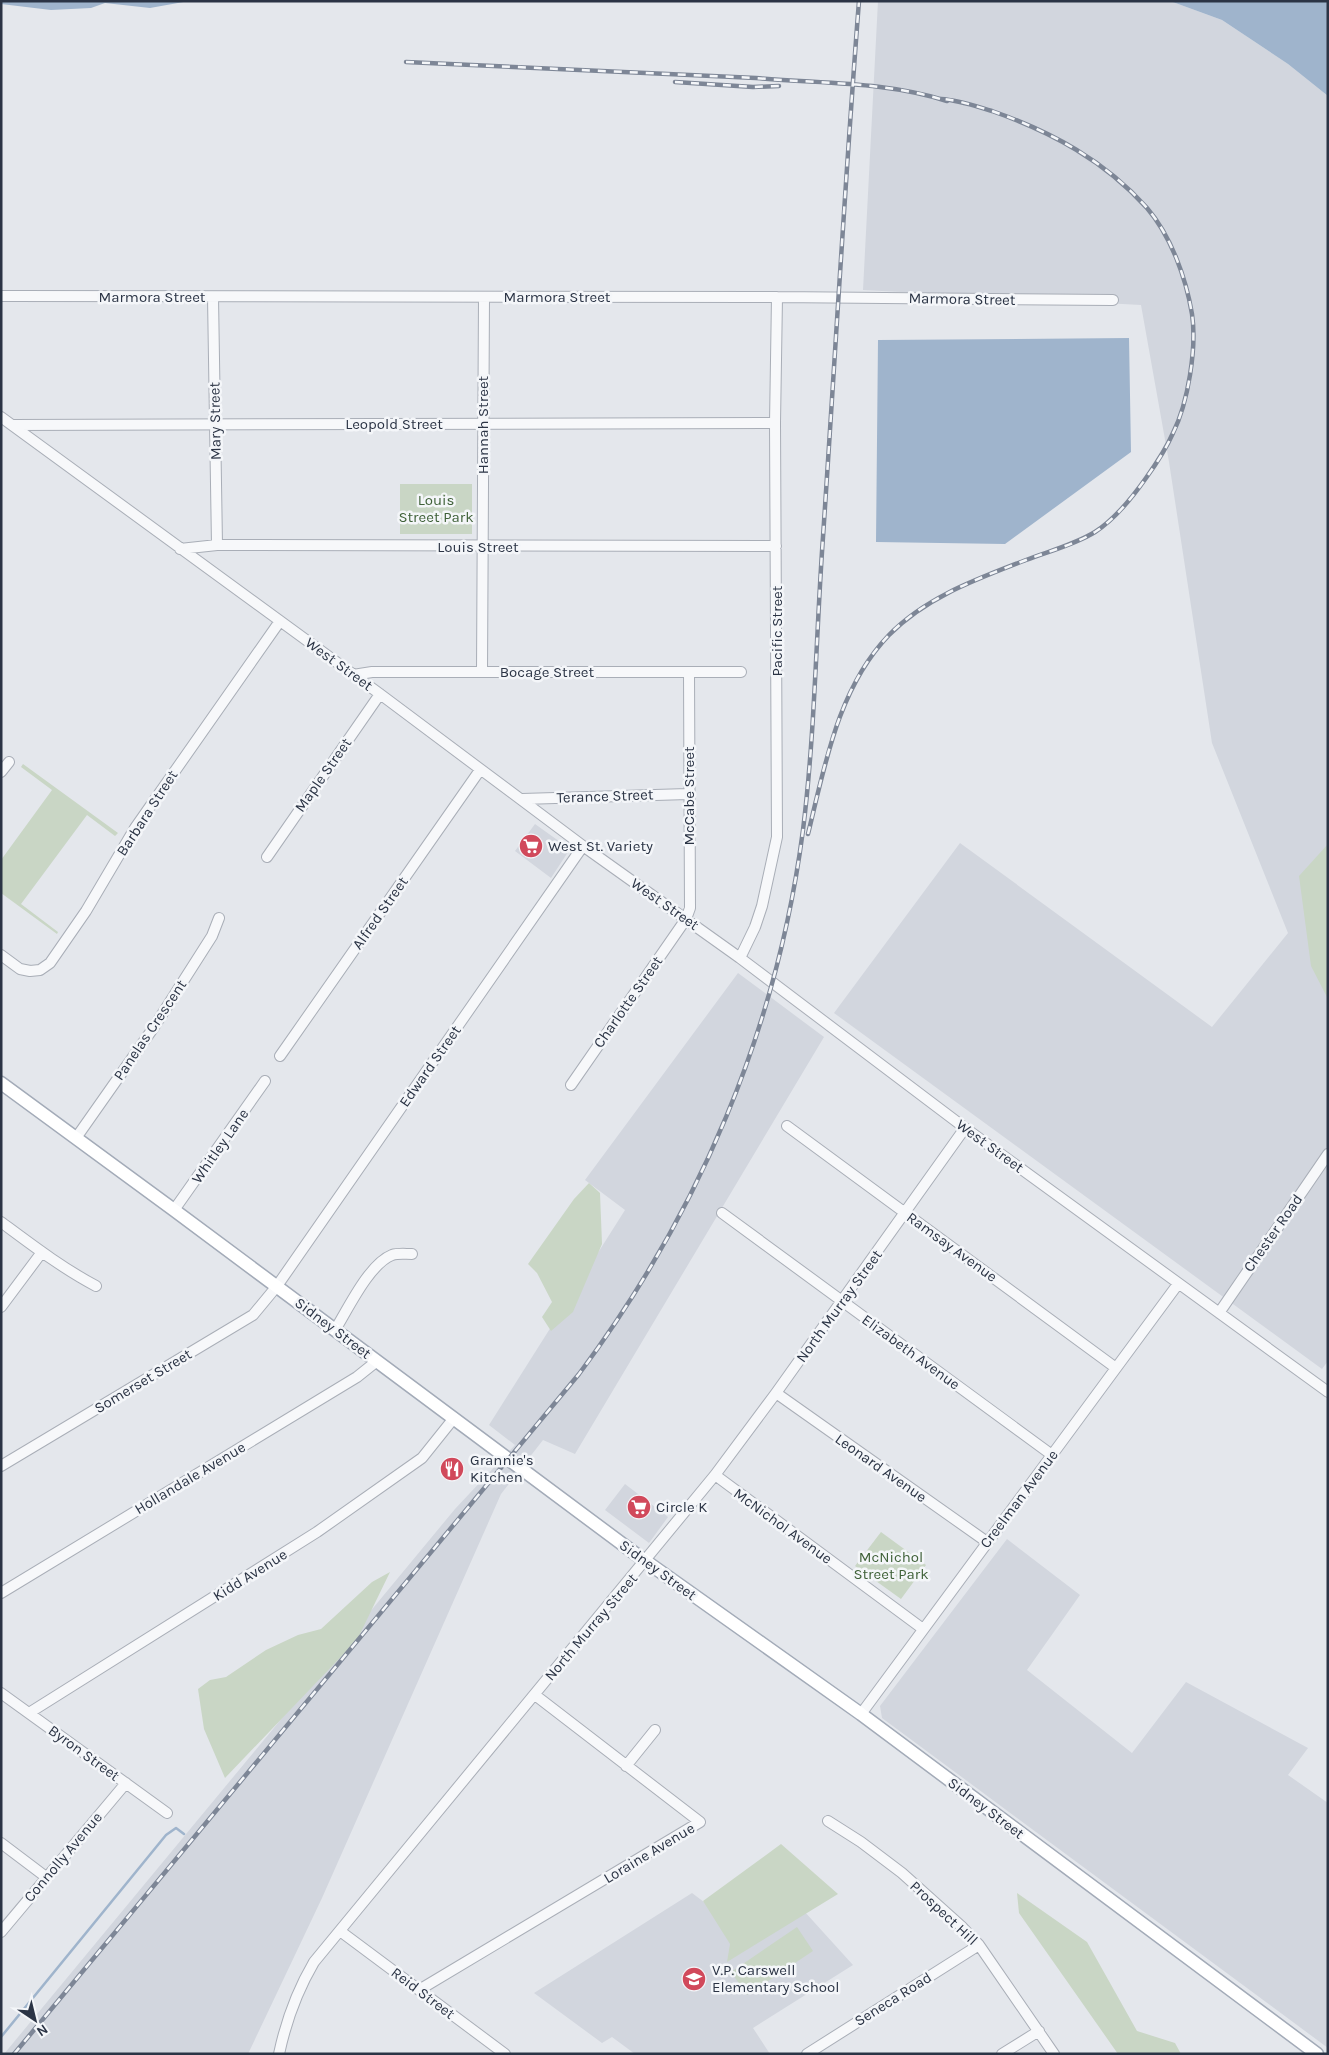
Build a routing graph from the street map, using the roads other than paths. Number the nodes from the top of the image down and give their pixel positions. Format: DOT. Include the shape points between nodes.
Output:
graph roads {
  1 [pos="1,296"];
  2 [pos="213,297"];
  3 [pos="484,297"];
  4 [pos="777,297"];
  5 [pos="1113,300"];
  6 [pos="1,417"];
  7 [pos="775,423"];
  8 [pos="483,424"];
  9 [pos="13,425"];
  10 [pos="215,425"];
  11 [pos="217,545"];
  12 [pos="776,546"];
  13 [pos="483,547"];
  14 [pos="180,549"];
  15 [pos="207,568"];
  16 [pos="280,621"];
  17 [pos="482,672"];
  18 [pos="689,672"];
  19 [pos="741,672"];
  20 [pos="353,675"];
  21 [pos="380,694"];
  22 [pos="8,762"];
  23 [pos="480,770"];
  24 [pos="1,772"];
  25 [pos="688,794"];
  26 [pos="522,799"];
  27 [pos="583,846"];
  28 [pos="267,857"];
  29 [pos="219,918"];
  30 [pos="686,919"];
  31 [pos="1,955"];
  32 [pos="740,958"];
  33 [pos="280,1056"];
  34 [pos="264,1081"];
  35 [pos="1,1083"];
  36 [pos="571,1085"];
  37 [pos="787,1126"];
  38 [pos="966,1128"];
  39 [pos="76,1138"];
  40 [pos="1328,1154"];
  41 [pos="174,1210"];
  42 [pos="906,1213"];
  43 [pos="722,1214"];
  44 [pos="1,1222"];
  45 [pos="42,1252"];
  46 [pos="412,1254"];
  47 [pos="1178,1284"];
  48 [pos="96,1286"];
  49 [pos="276,1286"];
  50 [pos="842,1301"];
  51 [pos="1,1306"];
  52 [pos="1218,1313"];
  53 [pos="335,1330"];
  54 [pos="377,1361"];
  55 [pos="1116,1368"];
  56 [pos="1328,1392"];
  57 [pos="776,1393"];
  58 [pos="454,1418"];
  59 [pos="1052,1455"];
  60 [pos="1,1466"];
  61 [pos="715,1475"];
  62 [pos="987,1542"];
  63 [pos="646,1561"];
  64 [pos="1,1593"];
  65 [pos="923,1629"];
  66 [pos="1,1693"];
  67 [pos="535,1695"];
  68 [pos="30,1713"];
  69 [pos="861,1714"];
  70 [pos="655,1730"];
  71 [pos="626,1766"];
  72 [pos="126,1783"];
  73 [pos="167,1813"];
  74 [pos="828,1821"];
  75 [pos="1,1843"];
  76 [pos="46,1877"];
  77 [pos="340,1931"];
  78 [pos="1,1932"];
  79 [pos="979,1945"];
  80 [pos="419,1990"];
  81 [pos="1039,2030"];
  82 [pos="279,2054"];
  83 [pos="505,2054"];
  84 [pos="807,2054"];
  85 [pos="1002,2054"];
  86 [pos="1054,2054"];
  87 [pos="1317,2054"];
  1 -- 2 [label="street, Marmora Street"];
  2 -- 3 [label="street, Marmora Street"];
  2 -- 10 [label="street, Mary Street"];
  3 -- 4 [label="street, Marmora Street"];
  3 -- 8 [label="street, Hannah Street"];
  4 -- 5 [label="street, Marmora Street"];
  4 -- 7 [label="street, Pacific Street"];
  6 -- 9 [label="street, West Street"];
  7 -- 8 [label="street, Leopold Street"];
  7 -- 12 [label="street, Pacific Street"];
  8 -- 10 [label="street, Leopold Street"];
  8 -- 13 [label="street, Hannah Street"];
  9 -- 10 [label="street, Leopold Street"];
  9 -- 14 [label="street, West Street"];
  10 -- 11 [label="street, Mary Street"];
  11 -- 13 [label="street, Louis Street"];
  11 -- 14 [label="street, Louis Street"];
  11 -- 15 [label="street" via="204,553"];
  12 -- 13 [label="street, Louis Street"];
  12 -- 32 [label="street, Pacific Street" via="777,837 762,906"];
  13 -- 17 [label="street, Hannah Street"];
  14 -- 15 [label="street, West Street"];
  15 -- 16 [label="street, West Street"];
  16 -- 20 [label="street, West Street"];
  16 -- 31 [label="street, Barbara Street" via="135,828 86,911 50,963 40,970 30,971 20,969"];
  17 -- 18 [label="street, Bocage Street"];
  17 -- 20 [label="street, Bocage Street" via="372,672"];
  18 -- 19 [label="street, Bocage Street"];
  18 -- 25 [label="street, McCabe Street"];
  20 -- 21 [label="street, West Street"];
  21 -- 23 [label="street, West Street"];
  21 -- 28 [label="street, Maple Street"];
  22 -- 24 [label="street"];
  23 -- 26 [label="street, West Street"];
  23 -- 33 [label="street, Alfred Street"];
  25 -- 26 [label="street, Terance Street"];
  25 -- 30 [label="street, McCabe Street" via="690,908"];
  26 -- 27 [label="street, West Street"];
  27 -- 30 [label="street, West Street"];
  27 -- 49 [label="street, Edward Street"];
  29 -- 39 [label="street, Panelas Crescent" via="212,936 154,1027"];
  30 -- 32 [label="street, West Street"];
  30 -- 36 [label="street, Charlotte Street"];
  32 -- 38 [label="street, West Street"];
  34 -- 41 [label="street, Whitley Lane"];
  35 -- 39 [label="main road, Sidney Street"];
  37 -- 42 [label="street, Ramsay Avenue"];
  38 -- 42 [label="street, North Murray Street"];
  38 -- 47 [label="street, West Street"];
  39 -- 41 [label="main road, Sidney Street"];
  40 -- 52 [label="street, Chester Road"];
  41 -- 49 [label="main road, Sidney Street"];
  42 -- 50 [label="street, North Murray Street"];
  42 -- 55 [label="street, Ramsay Avenue"];
  43 -- 50 [label="street, Elizabeth Avenue"];
  44 -- 45 [label="street"];
  45 -- 48 [label="street"];
  45 -- 51 [label="street"];
  46 -- 53 [label="street" via="392,1255 379,1265"];
  47 -- 52 [label="street, West Street"];
  47 -- 55 [label="street, Creelman Avenue"];
  49 -- 53 [label="main road, Sidney Street"];
  49 -- 60 [label="street, Somerset Street" via="253,1315"];
  50 -- 57 [label="street, North Murray Street"];
  50 -- 59 [label="street, Elizabeth Avenue"];
  52 -- 56 [label="street, West Street"];
  53 -- 54 [label="main road, Sidney Street"];
  54 -- 58 [label="main road, Sidney Street"];
  54 -- 64 [label="street, Hollandale Avenue" via="357,1377"];
  55 -- 59 [label="street, Creelman Avenue"];
  57 -- 61 [label="street, North Murray Street"];
  57 -- 62 [label="street, Leonard Avenue"];
  58 -- 63 [label="main road, Sidney Street"];
  58 -- 68 [label="street, Kidd Avenue" via="422,1458 317,1532"];
  59 -- 62 [label="street, Creelman Avenue"];
  61 -- 63 [label="street, North Murray Street"];
  61 -- 65 [label="street, McNichol Avenue"];
  62 -- 65 [label="street, Creelman Avenue"];
  63 -- 67 [label="street, North Murray Street"];
  63 -- 69 [label="main road, Sidney Street"];
  65 -- 69 [label="street, Creelman Avenue"];
  66 -- 68 [label="street, Byron Street"];
  67 -- 71 [label="street, Loraine Avenue"];
  67 -- 77 [label="street, North Murray Street"];
  68 -- 72 [label="street, Byron Street"];
  69 -- 87 [label="main road, Sidney Street"];
  70 -- 71 [label="street"];
  71 -- 80 [label="street, Loraine Avenue" via="700,1822"];
  72 -- 73 [label="street, Byron Street"];
  72 -- 76 [label="street, Connolly Avenue"];
  74 -- 79 [label="street, Prospect Hill" via="902,1873"];
  75 -- 76 [label="street"];
  76 -- 78 [label="street, Connolly Avenue"];
  77 -- 80 [label="street, Reid Street"];
  77 -- 82 [label="street, North Murray Street" via="302,1982"];
  79 -- 81 [label="street, Prospect Hill"];
  79 -- 84 [label="street, Seneca Road"];
  80 -- 83 [label="street, Reid Street"];
  81 -- 85 [label="street"];
  81 -- 86 [label="street, Prospect Hill"];
}
